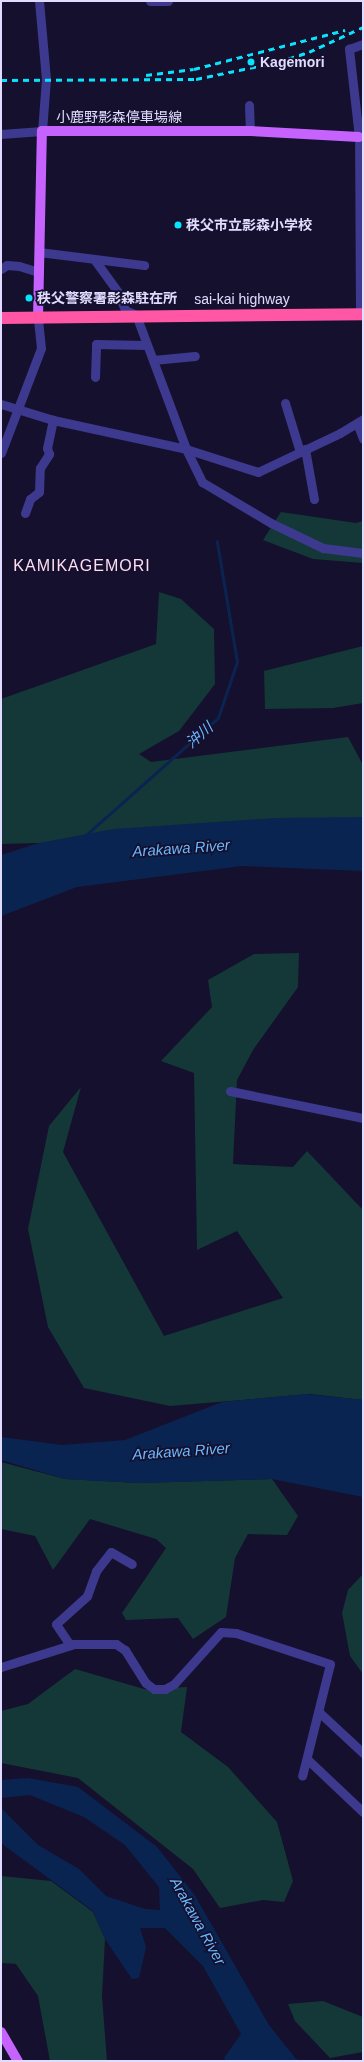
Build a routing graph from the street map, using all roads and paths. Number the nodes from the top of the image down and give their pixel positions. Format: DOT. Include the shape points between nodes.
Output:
graph roads {
  1 [pos="39,1"];
  2 [pos="150,1"];
  3 [pos="168,1"];
  4 [pos="363,44"];
  5 [pos="249,105"];
  6 [pos="42,131"];
  7 [pos="250,131"];
  8 [pos="1,134"];
  9 [pos="361,138"];
  10 [pos="40,252"];
  11 [pos="94,258"];
  12 [pos="144,265"];
  13 [pos="1,268"];
  14 [pos="39,272"];
  15 [pos="362,314"];
  16 [pos="136,315"];
  17 [pos="1,318"];
  18 [pos="38,318"];
  19 [pos="147,345"];
  20 [pos="196,356"];
  21 [pos="153,360"];
  22 [pos="95,376"];
  23 [pos="285,402"];
  24 [pos="1,404"];
  25 [pos="18,409"];
  26 [pos="53,420"];
  27 [pos="360,420"];
  28 [pos="363,439"];
  29 [pos="186,449"];
  30 [pos="302,451"];
  31 [pos="1,453"];
  32 [pos="314,499"];
  33 [pos="25,513"];
  34 [pos="363,553"];
  35 [pos="230,1091"];
  36 [pos="363,1118"];
  37 [pos="132,1564"];
  38 [pos="70,1645"];
  39 [pos="1,1667"];
  40 [pos="320,1713"];
  41 [pos="363,1754"];
  42 [pos="307,1759"];
  43 [pos="302,1776"];
  44 [pos="363,1811"];
  45 [pos="1,2032"];
  46 [pos="18,2061"];
  1 -- 6 [label="street" via="46,79"];
  2 -- 3 [label="street"];
  4 -- 9 [label="street" via="349,49"];
  5 -- 7 [label="street"];
  6 -- 7 [label="main road, 小鹿野影森停車場線"];
  6 -- 8 [label="street"];
  6 -- 10 [label="main road, 小鹿野影森停車場線"];
  7 -- 9 [label="main road, 小鹿野影森停車場線"];
  9 -- 15 [label="street"];
  10 -- 11 [label="street"];
  10 -- 14 [label="main road, 小鹿野影森停車場線"];
  11 -- 12 [label="street"];
  11 -- 16 [label="street" via="117,291 125,310"];
  13 -- 14 [label="street" via="7,265 18,266"];
  14 -- 18 [label="main road, 小鹿野影森停車場線"];
  15 -- 16 [label="highway, sai-kai highway"];
  16 -- 18 [label="highway, sai-kai highway"];
  16 -- 19 [label="street"];
  17 -- 18 [label="highway, sai-kai highway"];
  18 -- 25 [label="street" via="41,348"];
  19 -- 21 [label="street"];
  19 -- 22 [label="street" via="96,344"];
  20 -- 21 [label="street"];
  21 -- 29 [label="street"];
  23 -- 30 [label="street"];
  24 -- 25 [label="street"];
  25 -- 26 [label="street"];
  25 -- 31 [label="street"];
  26 -- 29 [label="street"];
  26 -- 33 [label="street" via="47,448 49,454 40,468 39,492 30,499"];
  27 -- 28 [label="street"];
  27 -- 30 [label="street"];
  29 -- 30 [label="street" via="258,472"];
  29 -- 34 [label="street" via="202,482 224,496 323,548"];
  30 -- 32 [label="street"];
  35 -- 36 [label="street"];
  37 -- 38 [label="street" via="111,1552 96,1571 87,1596 56,1624"];
  38 -- 39 [label="street"];
  38 -- 40 [label="street" via="116,1644 125,1650 146,1682 154,1689 165,1689 174,1684 220,1632 236,1633 330,1664"];
  40 -- 41 [label="street"];
  40 -- 42 [label="street"];
  42 -- 43 [label="street"];
  42 -- 44 [label="street"];
  45 -- 46 [label="main road"];
}
